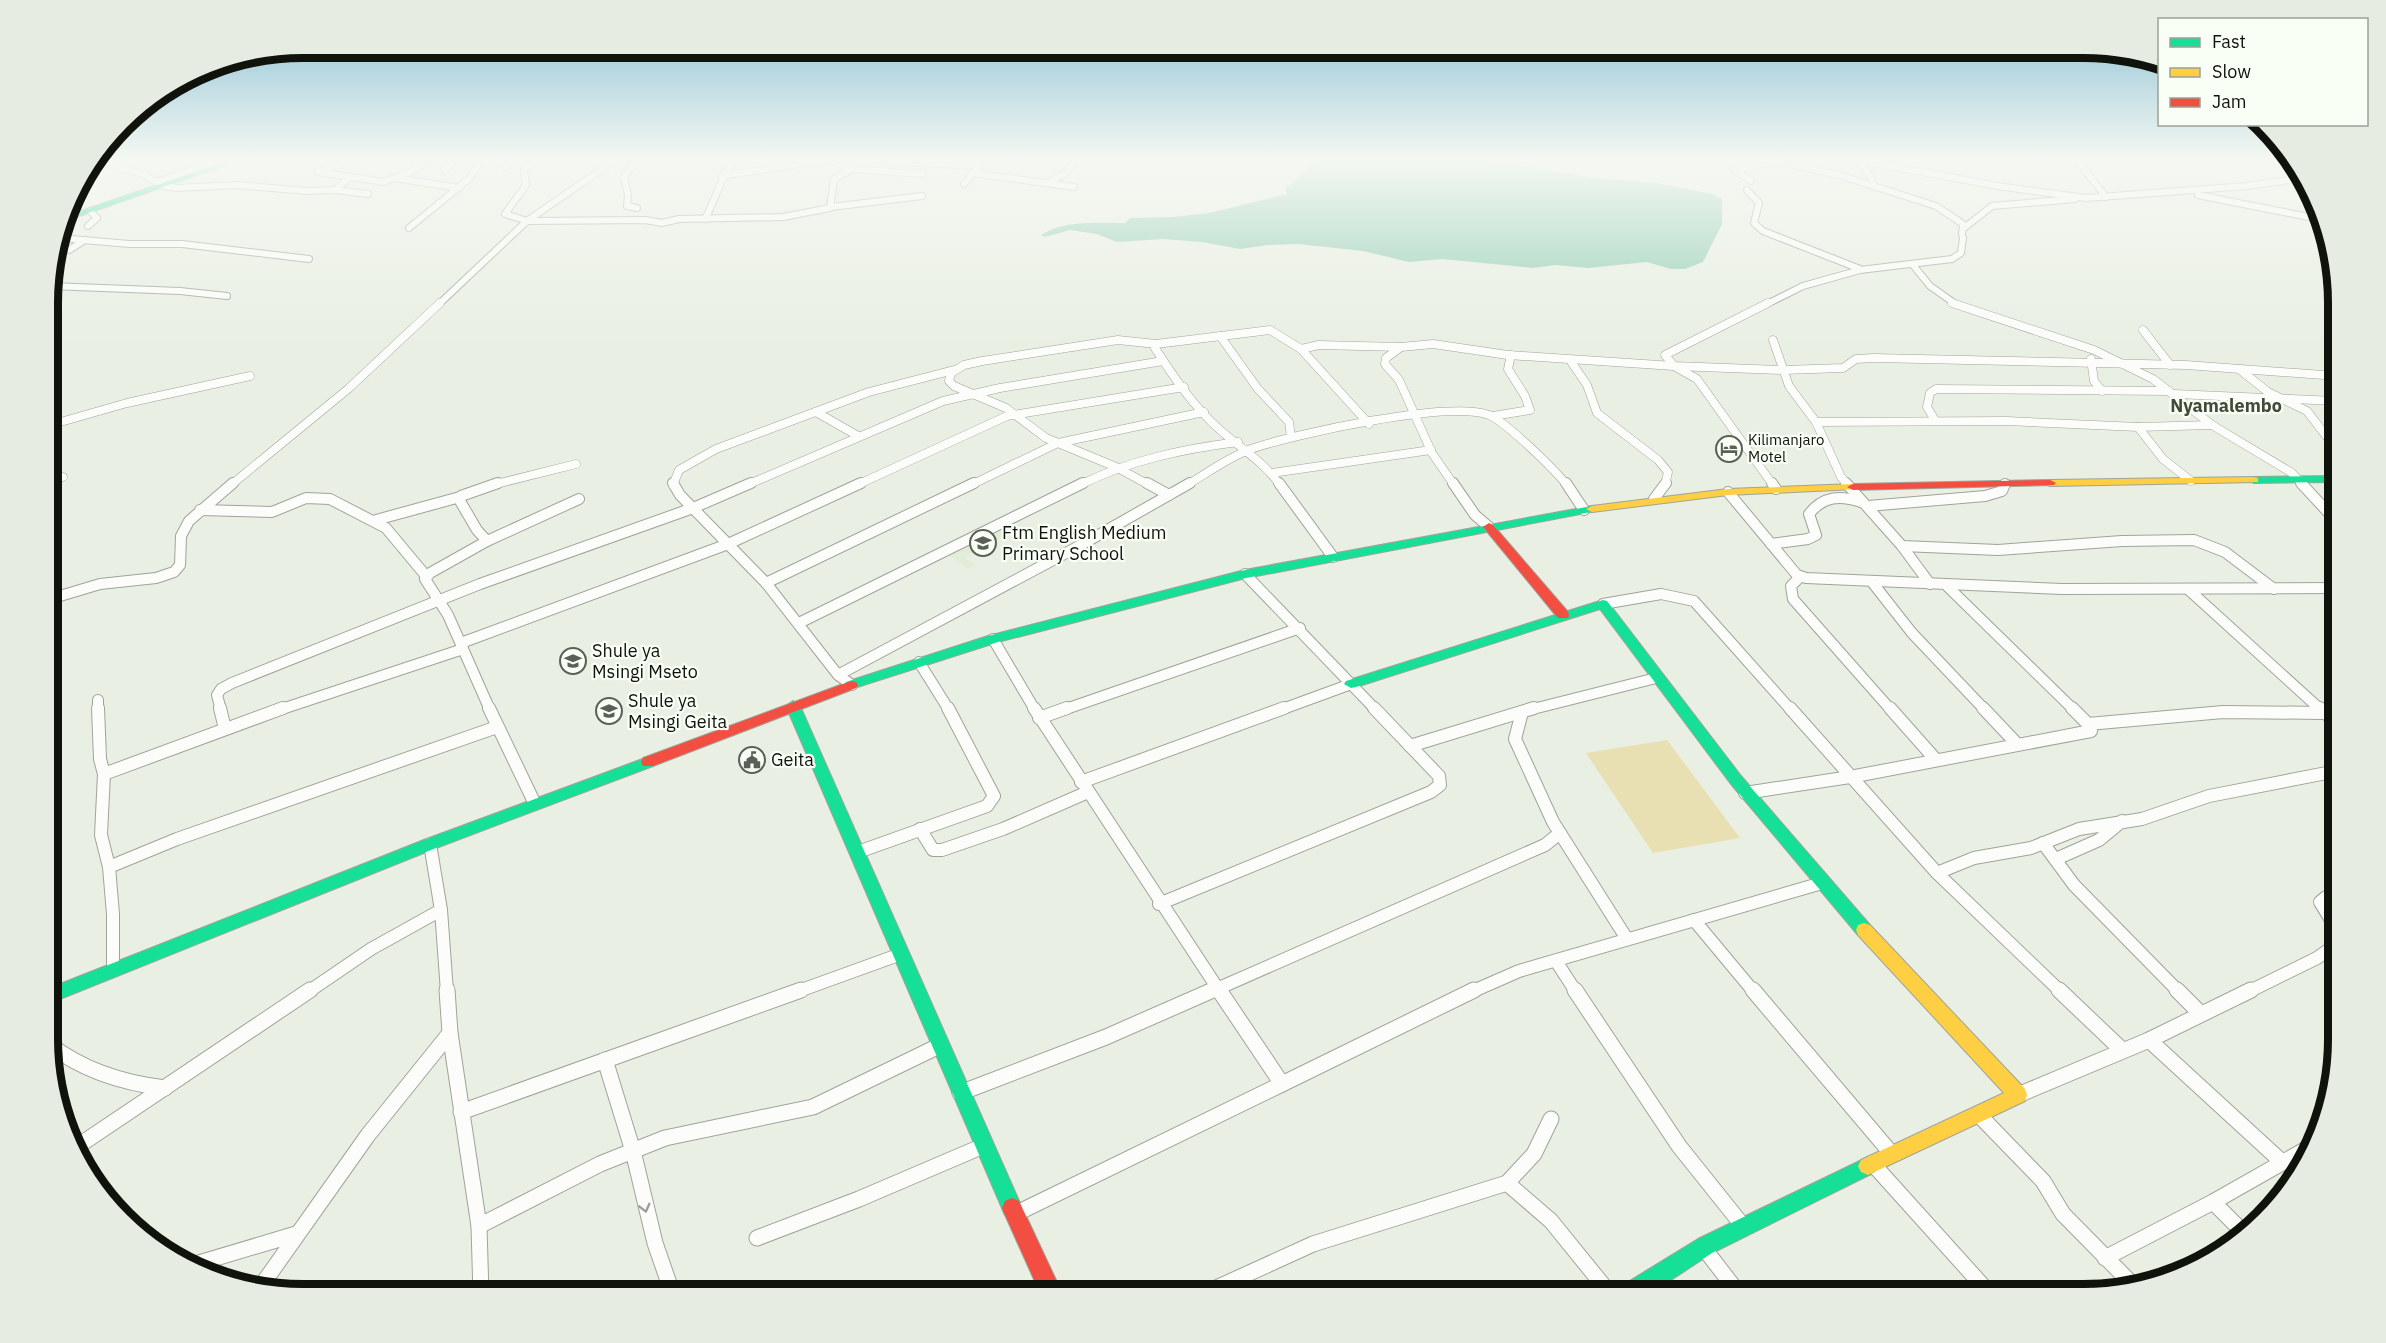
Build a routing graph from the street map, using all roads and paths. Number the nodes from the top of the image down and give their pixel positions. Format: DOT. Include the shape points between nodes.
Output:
graph roads {
  1 [pos="92,223"];
  2 [pos="415,223"];
  3 [pos="525,223"];
  4 [pos="1754,223"];
  5 [pos="1960,223"];
  6 [pos="1974,223"];
  7 [pos="88,226"];
  8 [pos="408,228"];
  9 [pos="1963,233"];
  10 [pos="67,239"];
  11 [pos="85,240"];
  12 [pos="69,250"];
  13 [pos="309,259"];
  14 [pos="1913,265"];
  15 [pos="1860,270"];
  16 [pos="59,286"];
  17 [pos="65,286"];
  18 [pos="59,289"];
  19 [pos="227,296"];
  20 [pos="2143,330"];
  21 [pos="1220,336"];
  22 [pos="1773,340"];
  23 [pos="1156,344"];
  24 [pos="2083,346"];
  25 [pos="1401,347"];
  26 [pos="1301,349"];
  27 [pos="1511,355"];
  28 [pos="1570,360"];
  29 [pos="1163,361"];
  30 [pos="2092,364"];
  31 [pos="2126,364"];
  32 [pos="2170,365"];
  33 [pos="1674,366"];
  34 [pos="2239,369"];
  35 [pos="954,370"];
  36 [pos="1783,370"];
  37 [pos="2328,375"];
  38 [pos="250,376"];
  39 [pos="1184,387"];
  40 [pos="2102,391"];
  41 [pos="2172,393"];
  42 [pos="970,394"];
  43 [pos="2282,398"];
  44 [pos="2328,401"];
  45 [pos="816,412"];
  46 [pos="1204,412"];
  47 [pos="1016,414"];
  48 [pos="1414,415"];
  49 [pos="1493,416"];
  50 [pos="1935,420"];
  51 [pos="1816,422"];
  52 [pos="58,423"];
  53 [pos="1369,424"];
  54 [pos="2212,425"];
  55 [pos="2138,427"];
  56 [pos="858,436"];
  57 [pos="1292,437"];
  58 [pos="2328,438"];
  59 [pos="1238,442"];
  60 [pos="1058,443"];
  61 [pos="1248,450"];
  62 [pos="1431,450"];
  63 [pos="576,464"];
  64 [pos="1116,466"];
  65 [pos="1272,473"];
  66 [pos="63,477"];
  67 [pos="58,479"];
  68 [pos="2328,479"];
  69 [pos="2300,480"];
  70 [pos="2192,481"];
  71 [pos="2006,484"];
  72 [pos="1848,486"];
  73 [pos="1776,489"];
  74 [pos="1728,492"];
  75 [pos="1169,495"];
  76 [pos="460,497"];
  77 [pos="579,499"];
  78 [pos="1654,499"];
  79 [pos="1866,504"];
  80 [pos="693,508"];
  81 [pos="200,510"];
  82 [pos="1584,510"];
  83 [pos="2328,512"];
  84 [pos="376,520"];
  85 [pos="1489,527"];
  86 [pos="487,541"];
  87 [pos="728,544"];
  88 [pos="1771,544"];
  89 [pos="1902,546"];
  90 [pos="1333,557"];
  91 [pos="1245,574"];
  92 [pos="426,576"];
  93 [pos="1800,577"];
  94 [pos="1872,582"];
  95 [pos="766,583"];
  96 [pos="1930,584"];
  97 [pos="1946,585"];
  98 [pos="2328,588"];
  99 [pos="2274,589"];
  100 [pos="2189,590"];
  101 [pos="58,597"];
  102 [pos="439,600"];
  103 [pos="1603,604"];
  104 [pos="1563,615"];
  105 [pos="799,623"];
  106 [pos="1299,628"];
  107 [pos="993,639"];
  108 [pos="462,646"];
  109 [pos="919,662"];
  110 [pos="838,675"];
  111 [pos="1656,678"];
  112 [pos="1351,684"];
  113 [pos="852,685"];
  114 [pos="98,700"];
  115 [pos="794,706"];
  116 [pos="1522,712"];
  117 [pos="2324,713"];
  118 [pos="2328,716"];
  119 [pos="1038,718"];
  120 [pos="2088,724"];
  121 [pos="497,728"];
  122 [pos="225,729"];
  123 [pos="2017,744"];
  124 [pos="1410,746"];
  125 [pos="1936,760"];
  126 [pos="2328,773"];
  127 [pos="104,774"];
  128 [pos="1850,777"];
  129 [pos="1084,787"];
  130 [pos="1745,793"];
  131 [pos="535,804"];
  132 [pos="2122,821"];
  133 [pos="920,830"];
  134 [pos="1560,833"];
  135 [pos="2043,843"];
  136 [pos="430,844"];
  137 [pos="858,852"];
  138 [pos="2056,859"];
  139 [pos="108,867"];
  140 [pos="1937,873"];
  141 [pos="1822,883"];
  142 [pos="2328,897"];
  143 [pos="1159,904"];
  144 [pos="441,910"];
  145 [pos="2328,915"];
  146 [pos="1694,920"];
  147 [pos="1628,939"];
  148 [pos="2328,950"];
  149 [pos="901,954"];
  150 [pos="1556,961"];
  151 [pos="113,971"];
  152 [pos="1218,987"];
  153 [pos="58,993"];
  154 [pos="2200,1013"];
  155 [pos="450,1034"];
  156 [pos="2149,1040"];
  157 [pos="941,1045"];
  158 [pos="59,1050"];
  159 [pos="2122,1050"];
  160 [pos="605,1060"];
  161 [pos="1282,1084"];
  162 [pos="165,1088"];
  163 [pos="960,1093"];
  164 [pos="2018,1095"];
  165 [pos="461,1112"];
  166 [pos="1978,1115"];
  167 [pos="1551,1119"];
  168 [pos="82,1143"];
  169 [pos="983,1146"];
  170 [pos="633,1151"];
  171 [pos="2300,1152"];
  172 [pos="1891,1153"];
  173 [pos="2282,1162"];
  174 [pos="1872,1163"];
  175 [pos="1507,1183"];
  176 [pos="2213,1202"];
  177 [pos="1015,1214"];
  178 [pos="479,1226"];
  179 [pos="1743,1226"];
  180 [pos="2239,1228"];
  181 [pos="296,1234"];
  182 [pos="757,1238"];
  183 [pos="1703,1247"];
  184 [pos="2104,1257"];
  185 [pos="202,1262"];
  186 [pos="2128,1280"];
  187 [pos="264,1281"];
  188 [pos="481,1284"];
  189 [pos="669,1284"];
  190 [pos="1047,1284"];
  191 [pos="1225,1284"];
  192 [pos="1603,1284"];
  193 [pos="1645,1284"];
  194 [pos="1732,1284"];
  195 [pos="1982,1284"];
  1 -- 7 [label="street"];
  2 -- 8 [label="street"];
  3 -- 81 [label="street" via="348,389"];
  4 -- 15 [label="street" via="1763,231"];
  5 -- 9 [label="street"];
  6 -- 9 [label="street"];
  9 -- 14 [label="street" via="1963,249 1958,256"];
  10 -- 11 [label="street"];
  11 -- 12 [label="street"];
  11 -- 13 [label="street" via="182,244"];
  14 -- 15 [label="street"];
  14 -- 24 [label="street" via="1930,286 1952,303"];
  15 -- 33 [label="street" via="1787,292 1665,352"];
  16 -- 17 [label="street"];
  17 -- 18 [label="street"];
  17 -- 19 [label="street"];
  20 -- 32 [label="street"];
  21 -- 23 [label="street"];
  21 -- 26 [label="street" via="1270,330"];
  21 -- 57 [label="street" via="1289,422"];
  22 -- 36 [label="street"];
  23 -- 29 [label="street"];
  23 -- 35 [label="street" via="1115,340 982,361"];
  24 -- 30 [label="street"];
  24 -- 31 [label="street"];
  25 -- 26 [label="street" via="1325,345"];
  25 -- 27 [label="street" via="1436,344"];
  25 -- 48 [label="street" via="1384,363 1399,380"];
  26 -- 53 [label="street"];
  27 -- 28 [label="street"];
  27 -- 49 [label="street" via="1510,373 1530,410"];
  28 -- 33 [label="street"];
  28 -- 78 [label="street" via="1587,385 1597,413 1668,472 1666,483"];
  29 -- 39 [label="street"];
  29 -- 42 [label="street"];
  30 -- 31 [label="street"];
  30 -- 36 [label="street" via="1863,358 1854,359 1843,368"];
  30 -- 40 [label="street" via="2094,381"];
  31 -- 32 [label="street"];
  31 -- 41 [label="street"];
  32 -- 34 [label="street"];
  33 -- 36 [label="street"];
  33 -- 73 [label="street" via="1697,379"];
  34 -- 37 [label="street"];
  34 -- 43 [label="street" via="2261,388"];
  35 -- 42 [label="street" via="950,381"];
  35 -- 45 [label="street" via="906,381"];
  36 -- 51 [label="street" via="1789,386"];
  38 -- 52 [label="street" via="130,402"];
  39 -- 46 [label="street"];
  39 -- 47 [label="street"];
  40 -- 41 [label="street"];
  40 -- 50 [label="street" via="1936,389 1930,393 1927,407"];
  41 -- 43 [label="street"];
  41 -- 54 [label="street"];
  42 -- 47 [label="street"];
  42 -- 56 [label="street"];
  43 -- 44 [label="street"];
  43 -- 58 [label="street" via="2307,411"];
  45 -- 56 [label="street"];
  45 -- 80 [label="street" via="716,448 679,470 673,484"];
  46 -- 59 [label="street" via="1216,427"];
  46 -- 60 [label="street"];
  47 -- 60 [label="street"];
  47 -- 87 [label="street"];
  48 -- 49 [label="street" via="1447,412"];
  48 -- 53 [label="street"];
  48 -- 62 [label="street"];
  49 -- 82 [label="street" via="1566,483"];
  50 -- 51 [label="street"];
  50 -- 55 [label="street"];
  51 -- 72 [label="street" via="1835,467"];
  53 -- 57 [label="street"];
  54 -- 55 [label="street"];
  54 -- 69 [label="street"];
  55 -- 70 [label="street" via="2163,459"];
  56 -- 80 [label="street"];
  57 -- 61 [label="street"];
  59 -- 61 [label="street"];
  59 -- 64 [label="street" via="1191,448"];
  60 -- 64 [label="street"];
  60 -- 95 [label="street"];
  61 -- 65 [label="street"];
  61 -- 75 [label="street"];
  62 -- 65 [label="street"];
  62 -- 85 [label="street" via="1475,515"];
  63 -- 76 [label="street" via="491,485"];
  64 -- 75 [label="street"];
  64 -- 105 [label="street"];
  65 -- 90 [label="street"];
  66 -- 67 [label="street"];
  68 -- 69 [label="main road"];
  69 -- 70 [label="main road"];
  69 -- 83 [label="street"];
  70 -- 71 [label="main road"];
  71 -- 72 [label="main road"];
  71 -- 79 [label="street" via="2001,491 1985,496"];
  72 -- 73 [label="main road"];
  72 -- 79 [label="street"];
  73 -- 74 [label="main road"];
  74 -- 78 [label="main road"];
  74 -- 88 [label="street"];
  75 -- 110 [label="street"];
  76 -- 84 [label="street"];
  76 -- 86 [label="street" via="469,519"];
  77 -- 86 [label="street"];
  78 -- 82 [label="main road"];
  79 -- 88 [label="street" via="1841,496 1823,501 1809,514 1816,535"];
  79 -- 89 [label="street"];
  80 -- 87 [label="street"];
  80 -- 102 [label="street"];
  81 -- 84 [label="street" via="272,512 316,497 345,504"];
  81 -- 101 [label="street" via="181,536 180,565 174,572 156,578 100,584"];
  82 -- 85 [label="main road"];
  84 -- 92 [label="street" via="394,535"];
  85 -- 90 [label="main road"];
  85 -- 104 [label="main road"];
  86 -- 92 [label="street"];
  87 -- 95 [label="street"];
  87 -- 108 [label="street"];
  88 -- 93 [label="street"];
  89 -- 96 [label="street"];
  89 -- 99 [label="street" via="1998,550 2194,540 2225,552"];
  90 -- 91 [label="main road"];
  91 -- 106 [label="street"];
  91 -- 107 [label="main road"];
  92 -- 102 [label="street"];
  93 -- 94 [label="street"];
  93 -- 125 [label="street" via="1791,586 1793,598"];
  94 -- 96 [label="street"];
  94 -- 123 [label="street" via="1912,633"];
  95 -- 105 [label="street"];
  96 -- 97 [label="street"];
  97 -- 100 [label="street"];
  97 -- 120 [label="street"];
  98 -- 99 [label="street"];
  99 -- 100 [label="street"];
  100 -- 117 [label="street"];
  102 -- 108 [label="street"];
  102 -- 122 [label="street" via="221,689 217,695"];
  103 -- 104 [label="main road"];
  103 -- 111 [label="main road"];
  103 -- 128 [label="street" via="1661,594 1694,601"];
  104 -- 112 [label="main road"];
  105 -- 110 [label="street"];
  106 -- 112 [label="street"];
  106 -- 119 [label="street"];
  107 -- 109 [label="main road"];
  107 -- 119 [label="street"];
  108 -- 121 [label="street"];
  108 -- 122 [label="street"];
  109 -- 113 [label="main road"];
  109 -- 133 [label="street" via="959,726 994,794 987,806"];
  110 -- 113 [label="street"];
  111 -- 116 [label="street"];
  111 -- 130 [label="main road"];
  112 -- 124 [label="street"];
  112 -- 129 [label="street"];
  113 -- 115 [label="main road"];
  114 -- 127 [label="street"];
  115 -- 131 [label="main road"];
  115 -- 137 [label="main road"];
  116 -- 124 [label="street"];
  116 -- 134 [label="street" via="1515,739"];
  117 -- 118 [label="street"];
  117 -- 120 [label="street" via="2223,712"];
  119 -- 129 [label="street"];
  120 -- 123 [label="street" via="2091,730 2084,734"];
  121 -- 131 [label="street"];
  121 -- 139 [label="street" via="177,839"];
  122 -- 127 [label="street"];
  123 -- 125 [label="street"];
  124 -- 143 [label="street" via="1439,776 1437,789"];
  125 -- 128 [label="street"];
  126 -- 132 [label="street" via="2209,796 2142,819"];
  127 -- 139 [label="street" via="101,835"];
  128 -- 130 [label="street"];
  128 -- 140 [label="street"];
  129 -- 133 [label="street" via="1003,829 942,850 933,850"];
  129 -- 143 [label="street"];
  130 -- 141 [label="main road"];
  131 -- 136 [label="main road"];
  132 -- 135 [label="street" via="2079,829"];
  132 -- 138 [label="street" via="2097,843"];
  133 -- 137 [label="street"];
  134 -- 147 [label="street"];
  134 -- 152 [label="street" via="1545,845"];
  135 -- 138 [label="street"];
  135 -- 140 [label="street" via="2018,852 1974,858"];
  136 -- 144 [label="street"];
  136 -- 151 [label="main road"];
  137 -- 149 [label="main road"];
  138 -- 154 [label="street" via="2073,885"];
  139 -- 151 [label="street"];
  140 -- 159 [label="street"];
  141 -- 146 [label="street"];
  141 -- 164 [label="main road"];
  142 -- 145 [label="street" via="2320,902"];
  143 -- 152 [label="street"];
  144 -- 155 [label="street"];
  144 -- 162 [label="street" via="371,949"];
  146 -- 147 [label="street"];
  146 -- 172 [label="street"];
  147 -- 150 [label="street"];
  148 -- 154 [label="street"];
  149 -- 157 [label="main road"];
  149 -- 160 [label="street"];
  150 -- 161 [label="street" via="1486,984"];
  150 -- 179 [label="street" via="1679,1146"];
  151 -- 153 [label="main road"];
  152 -- 161 [label="street"];
  152 -- 163 [label="street" via="1106,1038"];
  154 -- 156 [label="street"];
  155 -- 165 [label="street"];
  155 -- 181 [label="street" via="368,1135"];
  156 -- 159 [label="street"];
  156 -- 173 [label="street"];
  157 -- 163 [label="main road"];
  157 -- 170 [label="street" via="813,1107 665,1138"];
  158 -- 162 [label="street" via="86,1067 130,1082"];
  159 -- 164 [label="street"];
  160 -- 165 [label="street"];
  160 -- 170 [label="street"];
  161 -- 177 [label="street"];
  162 -- 168 [label="street"];
  163 -- 169 [label="main road"];
  164 -- 166 [label="main road"];
  165 -- 178 [label="street"];
  166 -- 172 [label="main road"];
  166 -- 184 [label="street" via="2043,1181 2062,1214"];
  167 -- 175 [label="street" via="1534,1154"];
  169 -- 177 [label="main road"];
  169 -- 182 [label="street"];
  170 -- 178 [label="street"];
  170 -- 189 [label="street, one-way" via="654,1244"];
  171 -- 173 [label="street"];
  172 -- 174 [label="main road"];
  173 -- 176 [label="street"];
  174 -- 179 [label="main road"];
  174 -- 195 [label="street"];
  175 -- 191 [label="street" via="1313,1244"];
  175 -- 192 [label="street" via="1558,1226"];
  176 -- 180 [label="street"];
  176 -- 184 [label="street"];
  177 -- 190 [label="main road"];
  178 -- 188 [label="street"];
  179 -- 183 [label="main road"];
  181 -- 185 [label="street"];
  181 -- 187 [label="street"];
  183 -- 193 [label="main road"];
  183 -- 194 [label="street"];
  184 -- 186 [label="street"];
}
